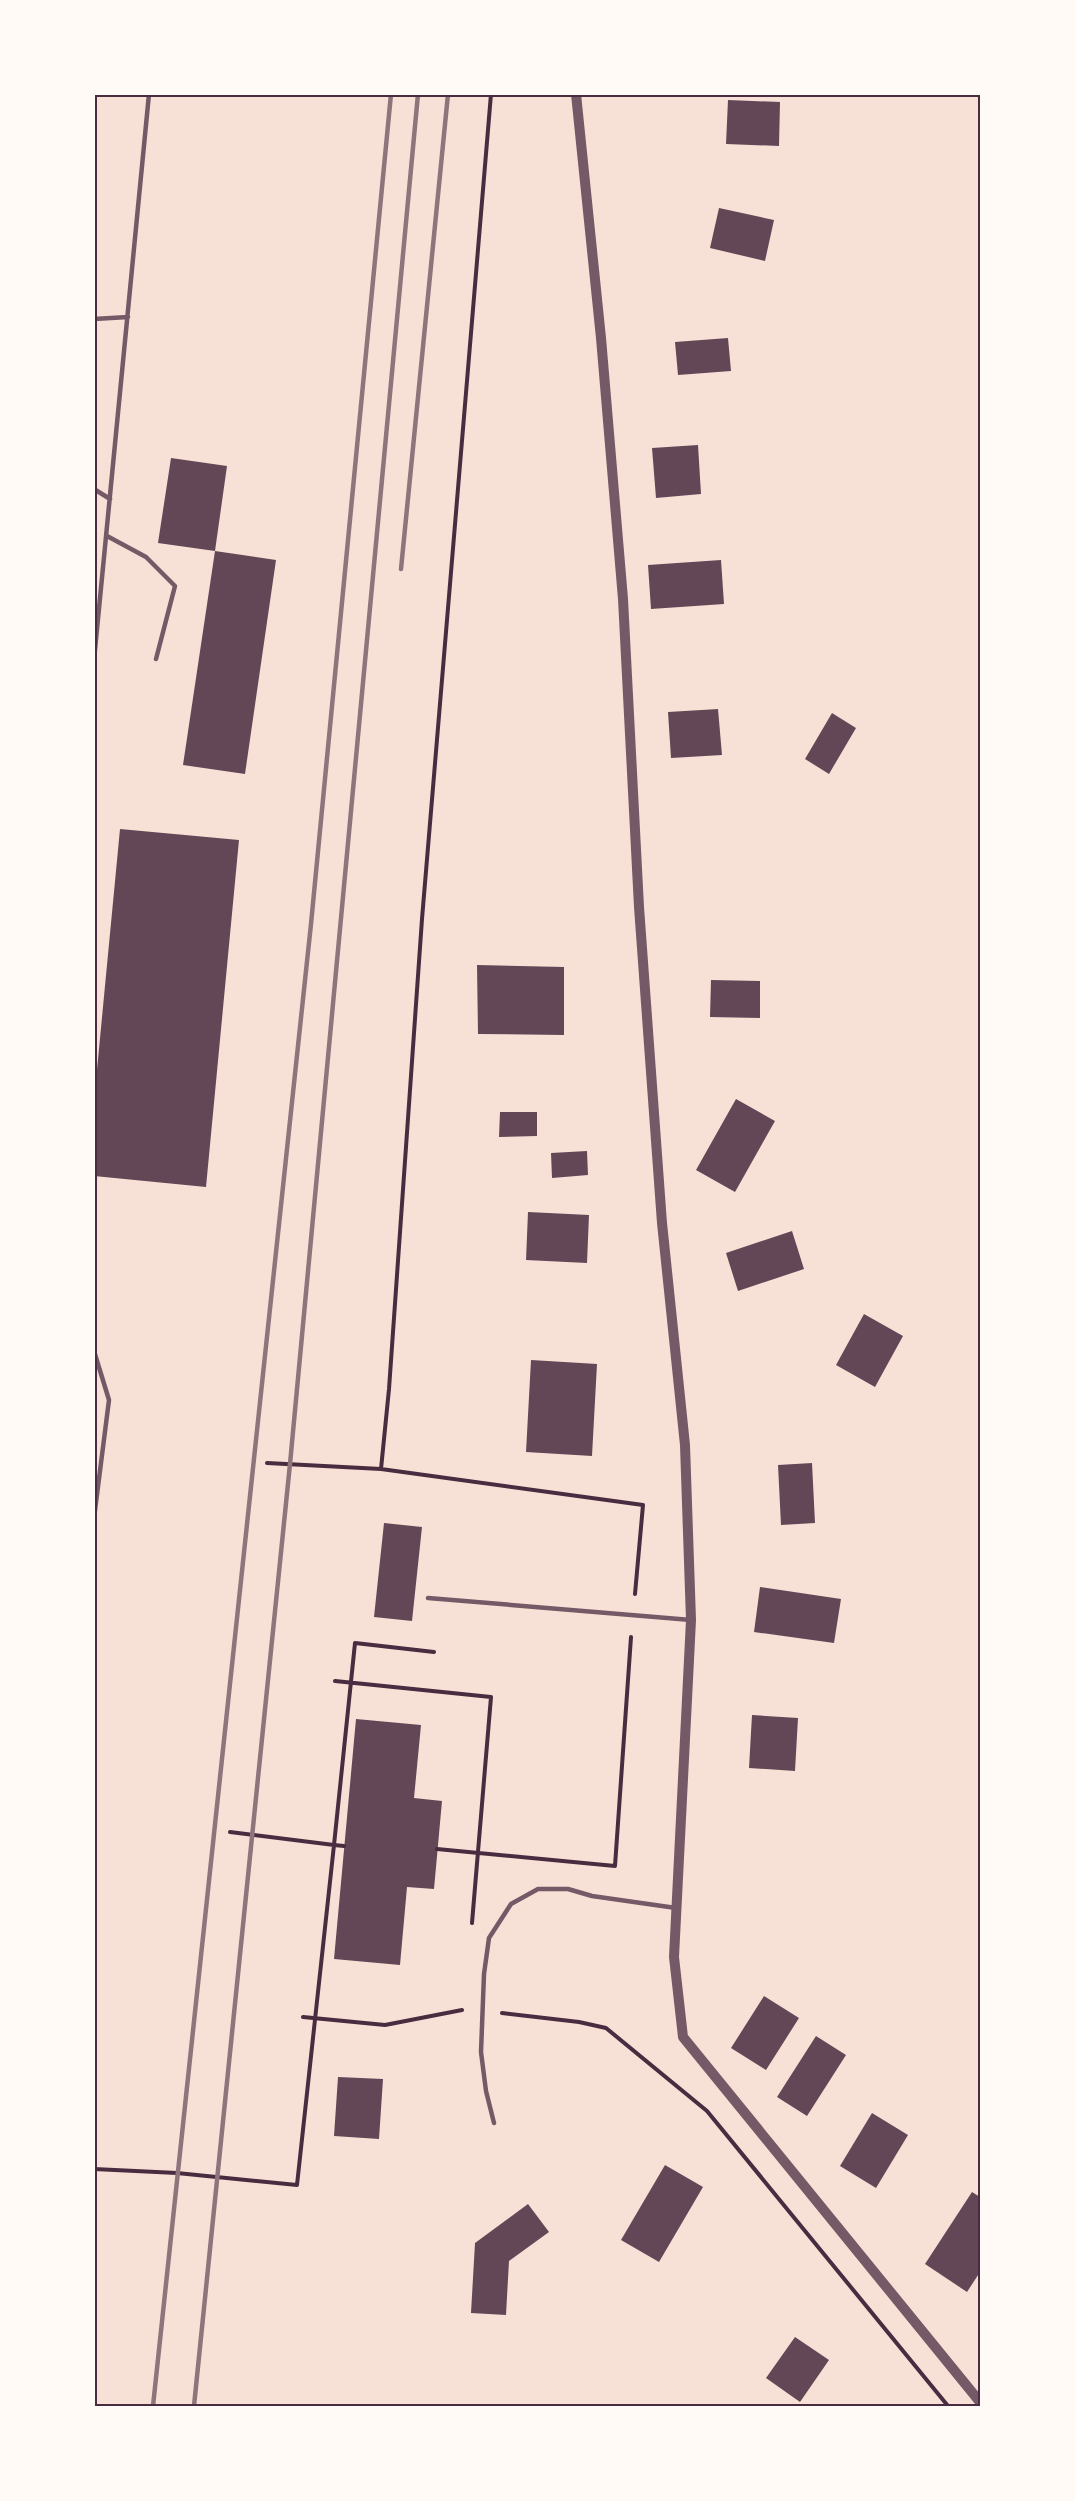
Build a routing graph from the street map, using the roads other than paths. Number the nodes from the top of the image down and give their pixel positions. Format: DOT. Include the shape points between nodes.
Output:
graph roads {
  1 [pos="149,94"];
  2 [pos="576,94"];
  3 [pos="128,318"];
  4 [pos="94,319"];
  5 [pos="94,489"];
  6 [pos="110,499"];
  7 [pos="106,536"];
  8 [pos="156,659"];
  9 [pos="94,660"];
  10 [pos="94,1351"];
  11 [pos="94,1518"];
  12 [pos="429,1598"];
  13 [pos="691,1620"];
  14 [pos="676,1908"];
  15 [pos="494,2122"];
  16 [pos="981,2402"];
  1 -- 3 [label="lane"];
  2 -- 13 [label="street" via="623,599 639,907 662,1223 686,1445"];
  3 -- 4 [label="lane"];
  3 -- 6 [label="lane"];
  5 -- 6 [label="lane"];
  6 -- 7 [label="lane"];
  7 -- 8 [label="lane" via="146,557 175,586"];
  7 -- 9 [label="lane"];
  10 -- 11 [label="lane" via="109,1400"];
  12 -- 13 [label="lane"];
  13 -- 14 [label="street"];
  14 -- 15 [label="lane" via="568,1889 538,1889 511,1904 489,1938 481,2011 481,2052"];
  14 -- 16 [label="street" via="674,1957 683,2037"];
}
